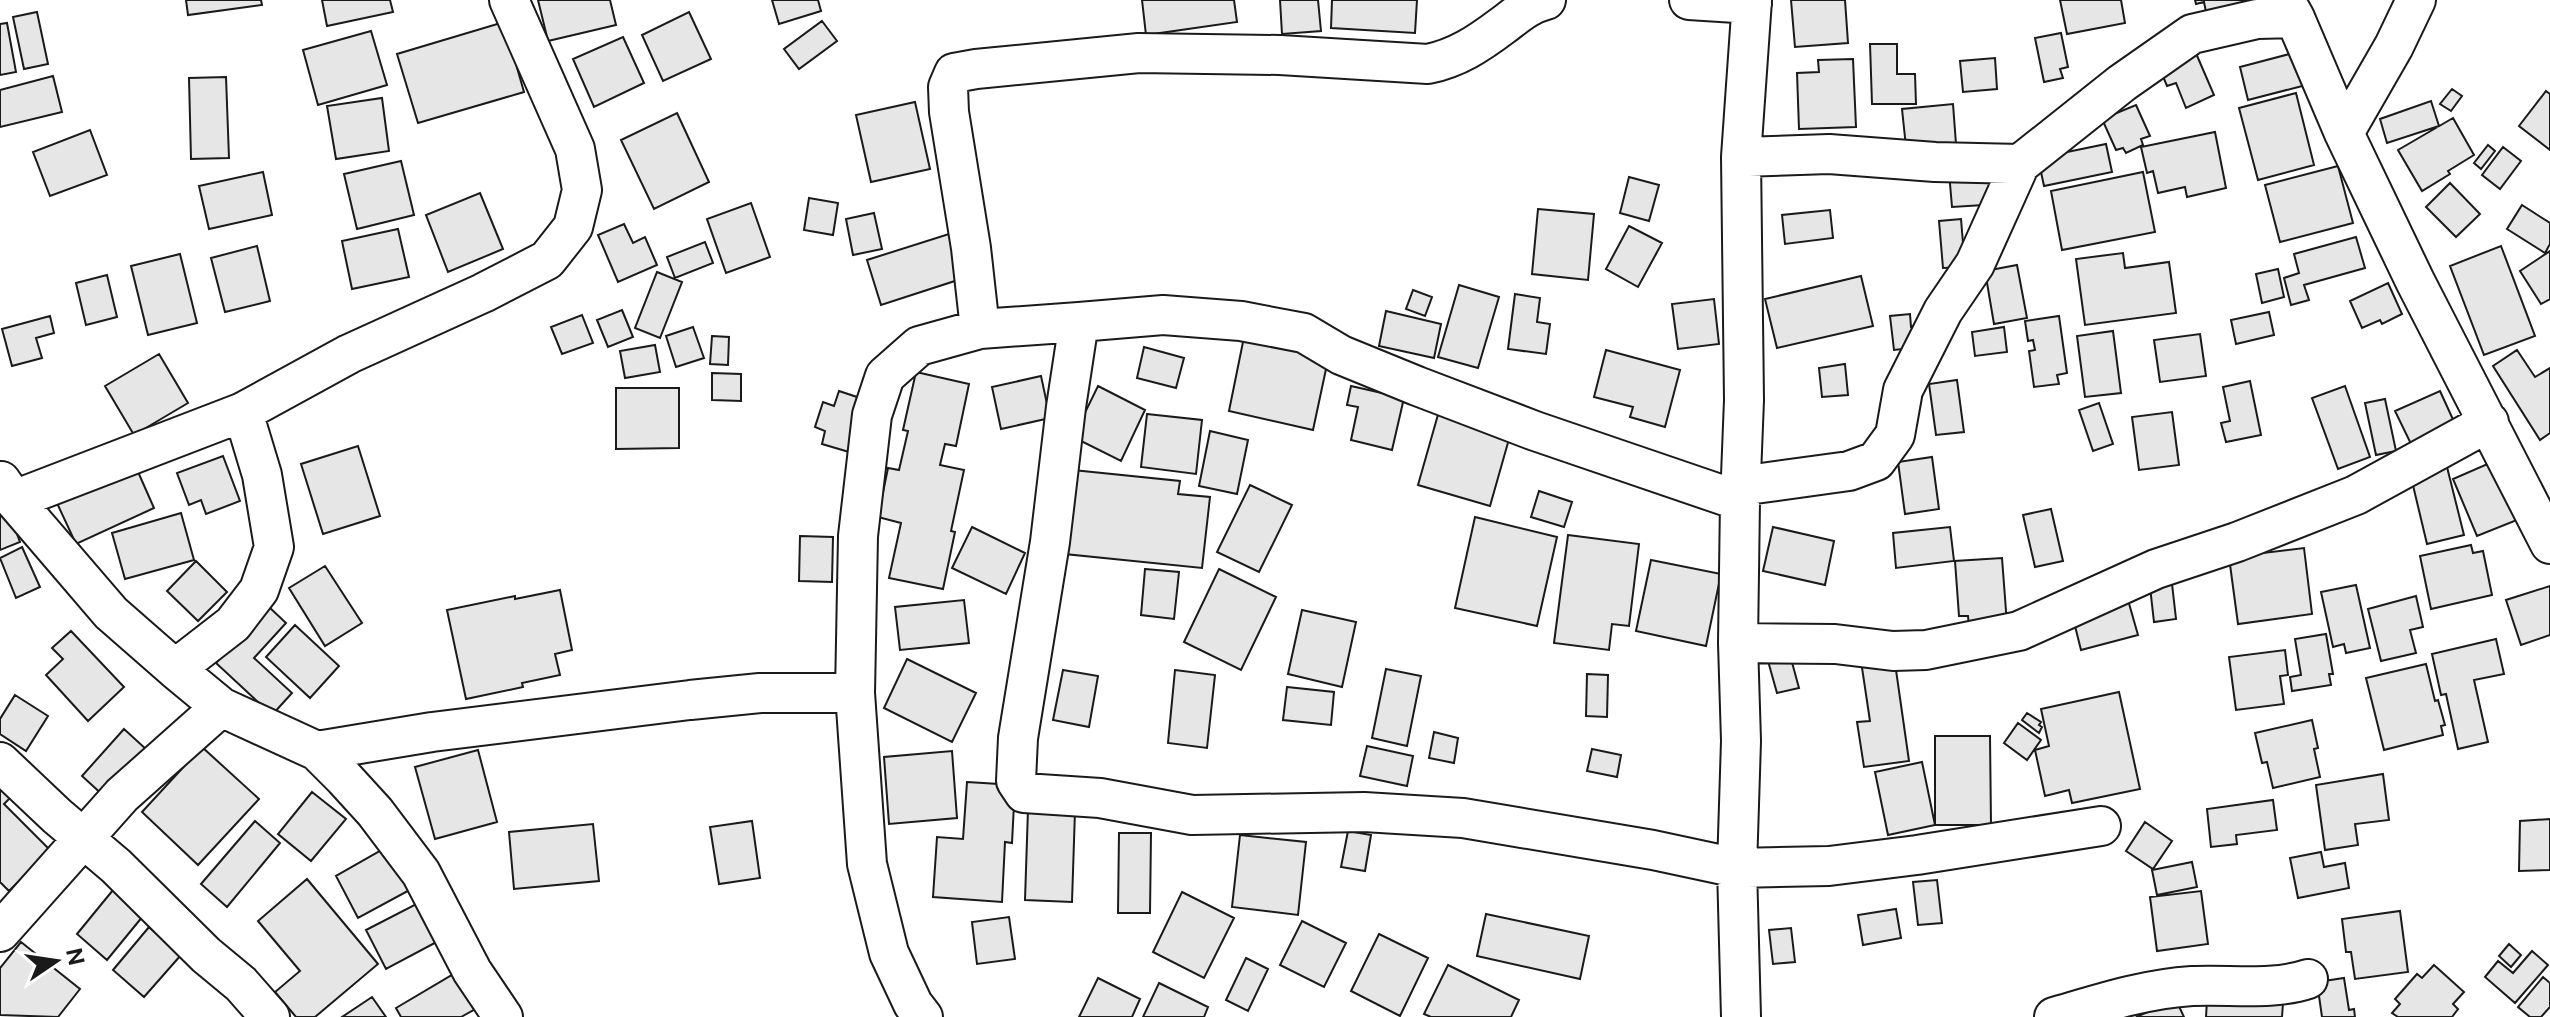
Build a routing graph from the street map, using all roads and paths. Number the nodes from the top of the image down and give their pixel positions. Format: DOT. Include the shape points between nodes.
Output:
graph roads {
  1 [pos="509,0"];
  2 [pos="1546,0"];
  3 [pos="1689,0"];
  4 [pos="2416,0"];
  5 [pos="1752,2"];
  6 [pos="2290,9"];
  7 [pos="2344,133"];
  8 [pos="1741,157"];
  9 [pos="2020,164"];
  10 [pos="1079,322"];
  11 [pos="980,329"];
  12 [pos="243,412"];
  13 [pos="2489,422"];
  14 [pos="7,490"];
  15 [pos="1740,493"];
  16 [pos="2550,544"];
  17 [pos="1738,643"];
  18 [pos="175,669"];
  19 [pos="855,693"];
  20 [pos="221,707"];
  21 [pos="317,751"];
  22 [pos="0,762"];
  23 [pos="2101,826"];
  24 [pos="85,837"];
  25 [pos="1737,868"];
  26 [pos="0,932"];
  27 [pos="2308,979"];
  28 [pos="270,1017"];
  29 [pos="503,1017"];
  30 [pos="923,1017"];
  31 [pos="1741,1017"];
  32 [pos="2054,1017"];
  1 -- 12 [label="street" via="575,149 582,190 573,227 547,260 349,354"];
  2 -- 11 [label="street" via="1529,4 1451,59 1428,64 1139,53 954,73 948,87 949,112"];
  3 -- 5 [label="street"];
  4 -- 7 [label="street"];
  5 -- 8 [label="street"];
  6 -- 7 [label="street"];
  6 -- 9 [label="street" via="2192,34"];
  7 -- 13 [label="street"];
  8 -- 9 [label="street" via="1829,154"];
  8 -- 15 [label="street"];
  9 -- 15 [label="street" via="1975,264 1943,311 1903,390 1895,435 1876,461"];
  10 -- 11 [label="street"];
  10 -- 15 [label="street" via="1163,315 1304,333 1341,355 1535,431"];
  10 -- 25 [label="street" via="1018,738 1016,781 1024,793 1100,798 1192,815 1364,812 1463,818"];
  11 -- 19 [label="street" via="919,346 885,376 876,402 858,536"];
  12 -- 14 [label="street"];
  12 -- 18 [label="street" via="262,475 274,547 259,590 233,624"];
  13 -- 16 [label="street"];
  13 -- 17 [label="street" via="2356,495 2156,569 2019,631 1904,651"];
  14 -- 18 [label="street" via="111,613"];
  15 -- 17 [label="street"];
  17 -- 25 [label="street"];
  18 -- 20 [label="street"];
  19 -- 21 [label="street" via="760,693 690,700"];
  19 -- 30 [label="street" via="867,864 889,953"];
  20 -- 21 [label="street"];
  20 -- 24 [label="street" via="122,795"];
  21 -- 29 [label="street" via="375,812 421,873 472,971"];
  22 -- 24 [label="street"];
  23 -- 25 [label="street" via="1829,866"];
  24 -- 26 [label="street"];
  24 -- 28 [label="street"];
  25 -- 31 [label="street"];
  27 -- 32 [label="street" via="2275,985 2190,986 2126,996"];
}
